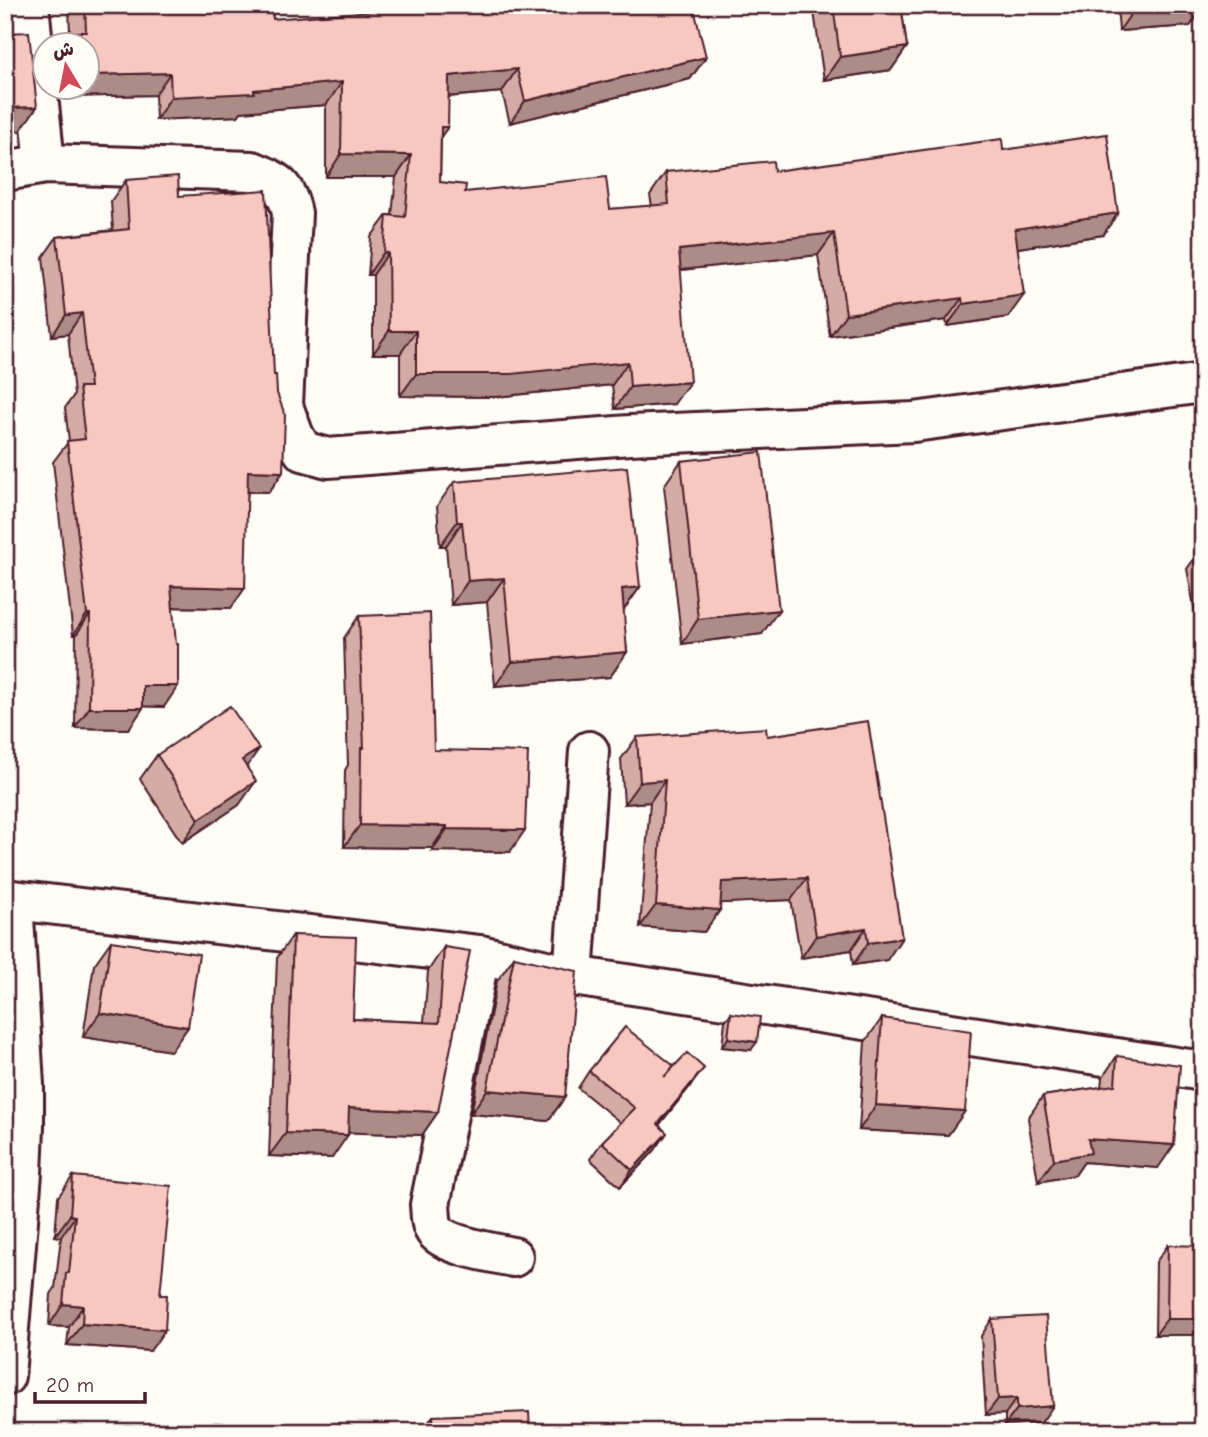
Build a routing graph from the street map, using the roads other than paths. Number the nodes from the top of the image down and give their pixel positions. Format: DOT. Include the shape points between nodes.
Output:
graph roads {
  1 [pos="29,5"];
  2 [pos="45,164"];
  3 [pos="5,171"];
  4 [pos="1203,383"];
  5 [pos="589,751"];
  6 [pos="9,900"];
  7 [pos="480,955"];
  8 [pos="573,976"];
  9 [pos="1203,1071"];
  10 [pos="513,1257"];
  11 [pos="5,1376"];
  1 -- 2 [label="street"];
  2 -- 3 [label="street"];
  2 -- 4 [label="street" via="252,170 275,180 288,196 292,213 284,406 303,450 328,458 630,435 914,422"];
  5 -- 8 [label="street"];
  6 -- 7 [label="street"];
  6 -- 11 [label="street" via="24,1127"];
  7 -- 8 [label="street"];
  7 -- 10 [label="street" via="430,1205 431,1221 436,1233 450,1241"];
  8 -- 9 [label="street"];
}
